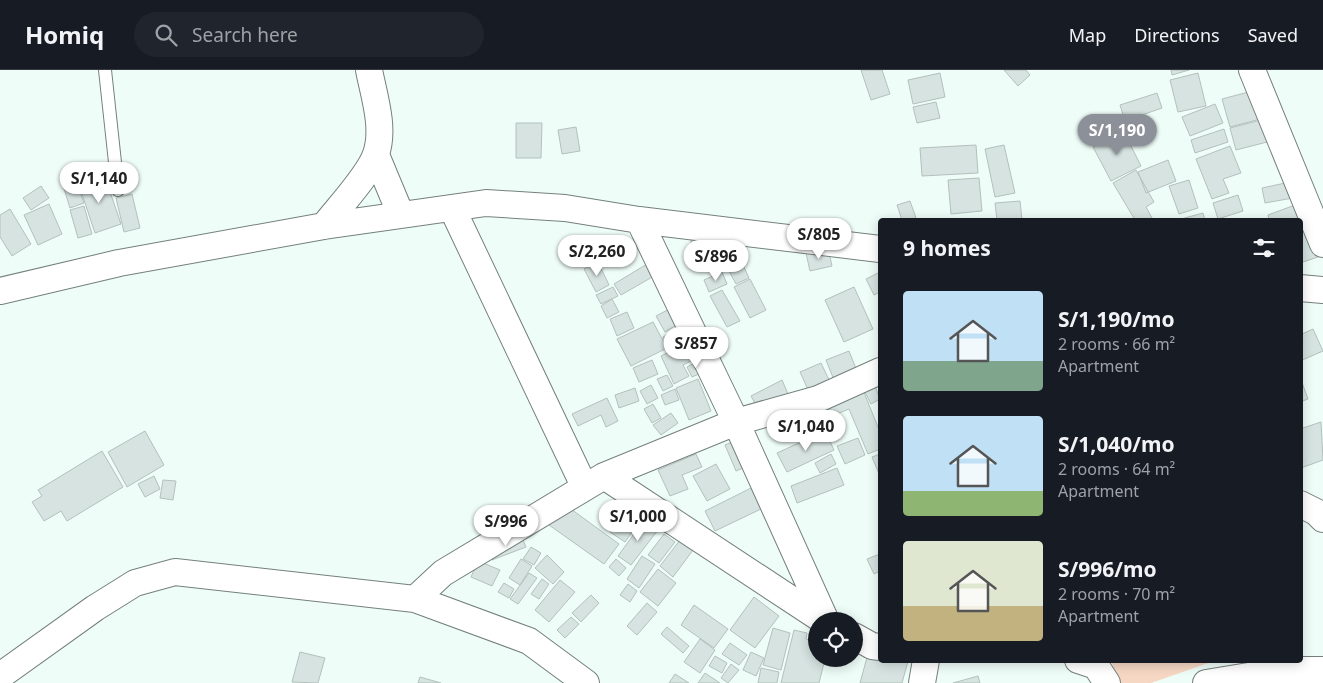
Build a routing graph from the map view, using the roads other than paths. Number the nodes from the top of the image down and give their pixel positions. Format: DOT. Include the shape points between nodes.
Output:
graph roads {
  1 [pos="105,70"];
  2 [pos="369,70"];
  3 [pos="1252,70"];
  4 [pos="376,155"];
  5 [pos="118,190"];
  6 [pos="452,208"];
  7 [pos="401,215"];
  8 [pos="639,220"];
  9 [pos="324,226"];
  10 [pos="1323,244"];
  11 [pos="878,249"];
  12 [pos="1303,288"];
  13 [pos="1323,290"];
  14 [pos="0,291"];
  15 [pos="878,372"];
  16 [pos="736,422"];
  17 [pos="594,481"];
  18 [pos="1303,506"];
  19 [pos="1323,520"];
  20 [pos="414,599"];
  21 [pos="810,612"];
  22 [pos="821,612"];
  23 [pos="863,641"];
  24 [pos="878,647"];
  25 [pos="925,663"];
  26 [pos="1323,670"];
  27 [pos="0,676"];
  28 [pos="586,683"];
  29 [pos="922,683"];
  30 [pos="1206,683"];
  1 -- 5 [label="lane"];
  2 -- 4 [label="street" via="380,126"];
  3 -- 10 [label="street"];
  4 -- 7 [label="street"];
  4 -- 9 [label="street"];
  6 -- 7 [label="street"];
  6 -- 8 [label="street" via="486,203 565,208"];
  6 -- 17 [label="street"];
  7 -- 9 [label="street"];
  8 -- 11 [label="street"];
  8 -- 16 [label="street"];
  9 -- 14 [label="street" via="119,263"];
  12 -- 13 [label="street"];
  15 -- 16 [label="street" via="818,399"];
  16 -- 17 [label="street"];
  16 -- 22 [label="street"];
  17 -- 20 [label="street" via="443,573"];
  17 -- 21 [label="street"];
  18 -- 19 [label="street"];
  20 -- 27 [label="street" via="175,572 135,583"];
  20 -- 28 [label="street" via="529,641"];
  23 -- 24 [label="street"];
  25 -- 29 [label="street"];
  26 -- 30 [label="street" via="1286,670"];
}
